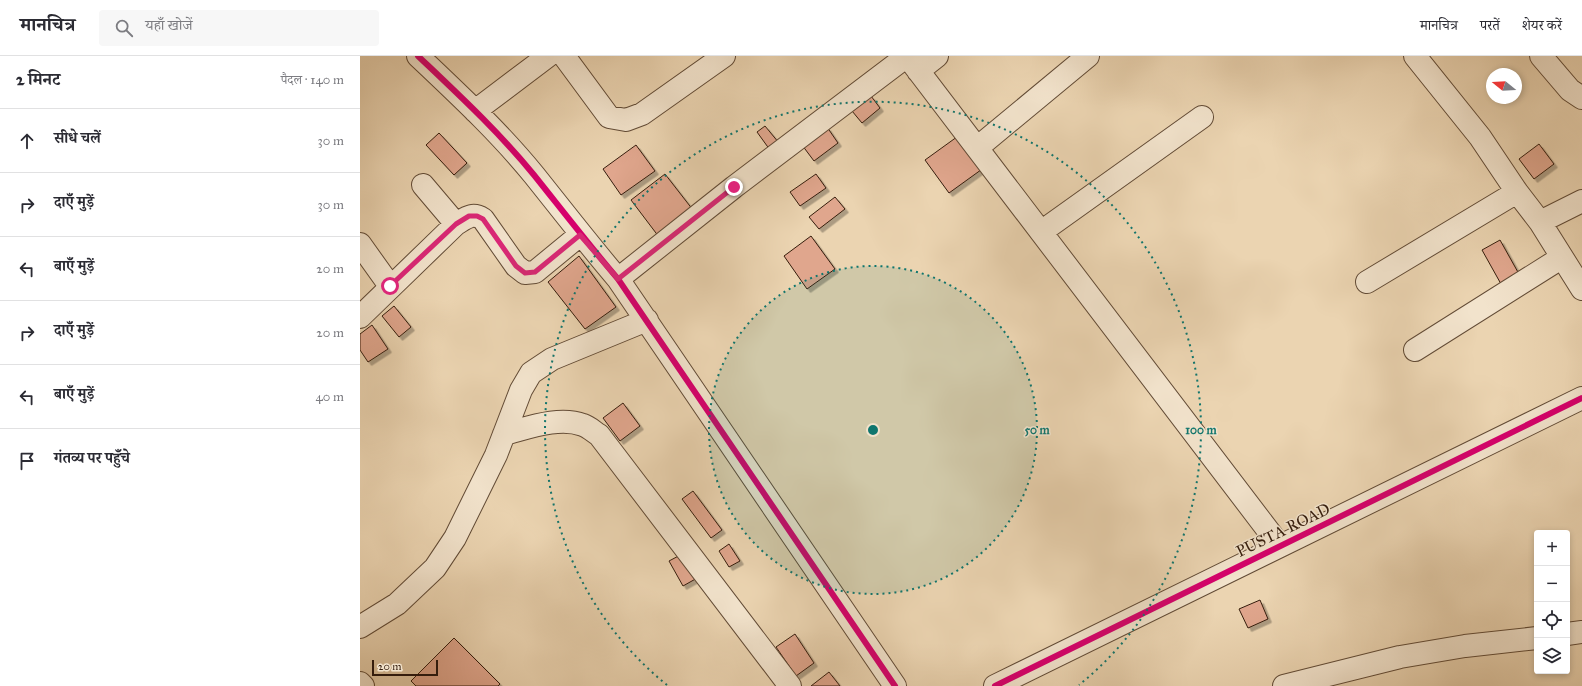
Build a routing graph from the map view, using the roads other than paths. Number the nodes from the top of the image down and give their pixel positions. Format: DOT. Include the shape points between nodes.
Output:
graph roads {
  1 [pos="418,56"];
  2 [pos="548,56"];
  3 [pos="564,56"];
  4 [pos="724,56"];
  5 [pos="937,56"];
  6 [pos="1088,56"];
  7 [pos="1415,56"];
  8 [pos="1541,56"];
  9 [pos="911,61"];
  10 [pos="1582,98"];
  11 [pos="475,111"];
  12 [pos="1202,117"];
  13 [pos="977,148"];
  14 [pos="423,185"];
  15 [pos="1517,192"];
  16 [pos="1582,201"];
  17 [pos="1540,222"];
  18 [pos="456,224"];
  19 [pos="1041,232"];
  20 [pos="580,235"];
  21 [pos="360,244"];
  22 [pos="1561,258"];
  23 [pos="618,279"];
  24 [pos="1367,282"];
  25 [pos="390,286"];
  26 [pos="1582,289"];
  27 [pos="360,316"];
  28 [pos="647,320"];
  29 [pos="1415,350"];
  30 [pos="1582,398"];
  31 [pos="504,434"];
  32 [pos="1280,546"];
  33 [pos="360,627"];
  34 [pos="1582,632"];
  35 [pos="1570,634"];
  36 [pos="1534,638"];
  37 [pos="360,683"];
  38 [pos="363,686"];
  39 [pos="790,686"];
  40 [pos="895,686"];
  41 [pos="995,686"];
  42 [pos="1284,686"];
  1 -- 11 [label="street"];
  2 -- 11 [label="street"];
  3 -- 4 [label="street" via="609,117 626,120 642,114"];
  5 -- 9 [label="street"];
  6 -- 13 [label="street"];
  7 -- 15 [label="street" via="1480,137"];
  8 -- 10 [label="street" via="1570,90"];
  9 -- 13 [label="street"];
  9 -- 23 [label="street" via="734,187"];
  11 -- 20 [label="street" via="534,175"];
  12 -- 19 [label="street"];
  13 -- 19 [label="street"];
  14 -- 18 [label="street"];
  15 -- 17 [label="street"];
  15 -- 24 [label="street"];
  16 -- 17 [label="street"];
  17 -- 22 [label="street"];
  18 -- 20 [label="street" via="469,216 483,219 516,266 525,273 535,272"];
  18 -- 25 [label="street"];
  19 -- 32 [label="street"];
  20 -- 23 [label="street"];
  21 -- 25 [label="street"];
  22 -- 26 [label="street"];
  22 -- 29 [label="street"];
  23 -- 28 [label="street"];
  25 -- 27 [label="street"];
  28 -- 31 [label="street" via="552,359 531,373 521,390"];
  28 -- 40 [label="street"];
  30 -- 32 [label="street, PUSTA ROAD"];
  31 -- 33 [label="street" via="456,538 435,568 397,604"];
  31 -- 39 [label="street" via="570,422 584,425 599,435"];
  32 -- 41 [label="street, PUSTA ROAD"];
  34 -- 35 [label="street"];
  36 -- 42 [label="street" via="1400,657"];
  37 -- 38 [label="street"];
}
